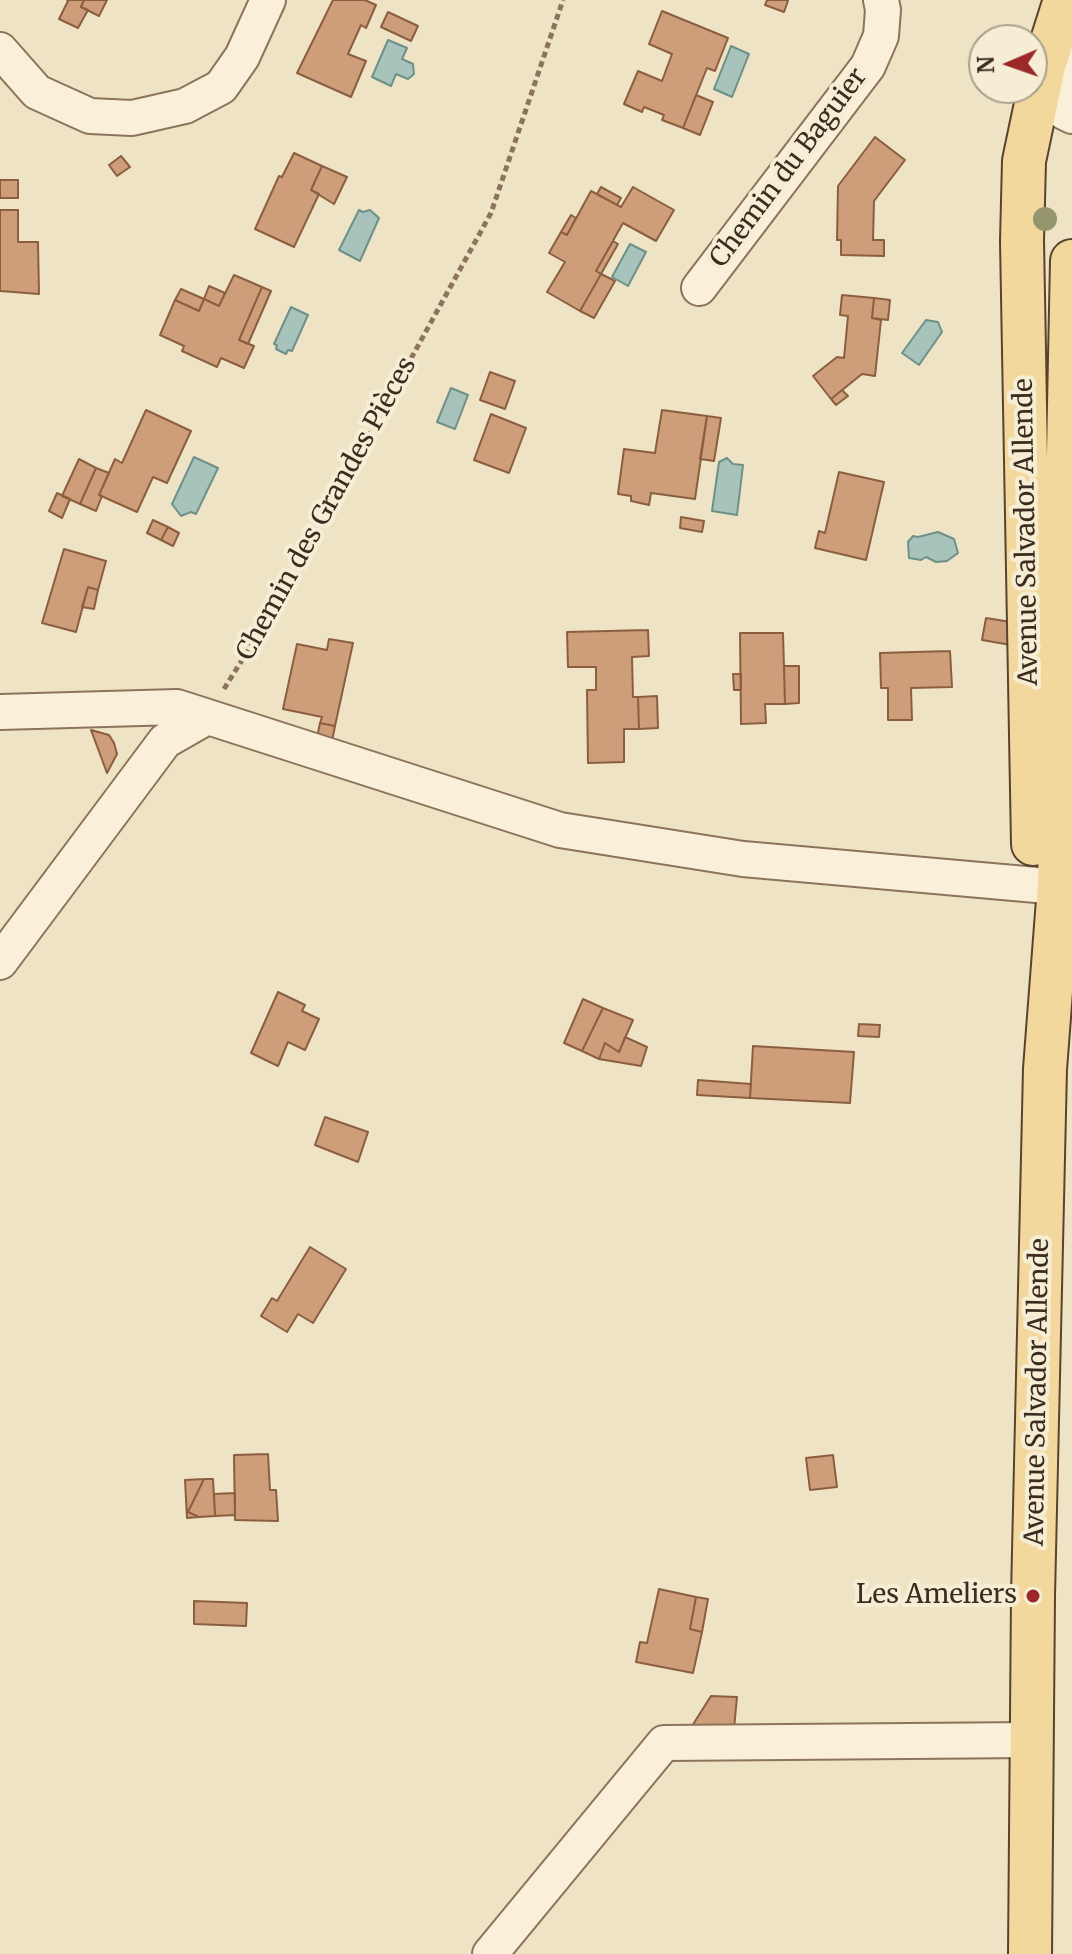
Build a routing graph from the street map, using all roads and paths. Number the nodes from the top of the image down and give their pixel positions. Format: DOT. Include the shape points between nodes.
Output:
graph roads {
  1 [pos="268,0"];
  2 [pos="563,0"];
  3 [pos="881,0"];
  4 [pos="1065,0"];
  5 [pos="0,50"];
  6 [pos="1072,116"];
  7 [pos="1072,261"];
  8 [pos="699,288"];
  9 [pos="0,712"];
  10 [pos="207,717"];
  11 [pos="1046,886"];
  12 [pos="0,962"];
  13 [pos="1032,1740"];
  14 [pos="490,1954"];
  15 [pos="1030,1954"];
  1 -- 5 [label="street" via="242,57 221,87 185,106 132,118 90,116 37,92"];
  2 -- 10 [label="path, Chemin des Grandes Pièces" via="491,213 269,617"];
  3 -- 8 [label="street, Chemin du Baguier" via="881,36 868,66"];
  4 -- 6 [label="street" via="1058,97 1064,112"];
  4 -- 11 [label="main road, Avenue Salvador Allende" via="1044,66 1024,161"];
  7 -- 11 [label="main road, Avenue Salvador Allende"];
  9 -- 10 [label="street" via="177,707"];
  10 -- 11 [label="street" via="560,830 743,859"];
  10 -- 12 [label="street" via="165,741"];
  11 -- 13 [label="main road, Avenue Salvador Allende"];
  13 -- 14 [label="street" via="664,1743"];
  13 -- 15 [label="main road, Avenue Salvador Allende"];
}
